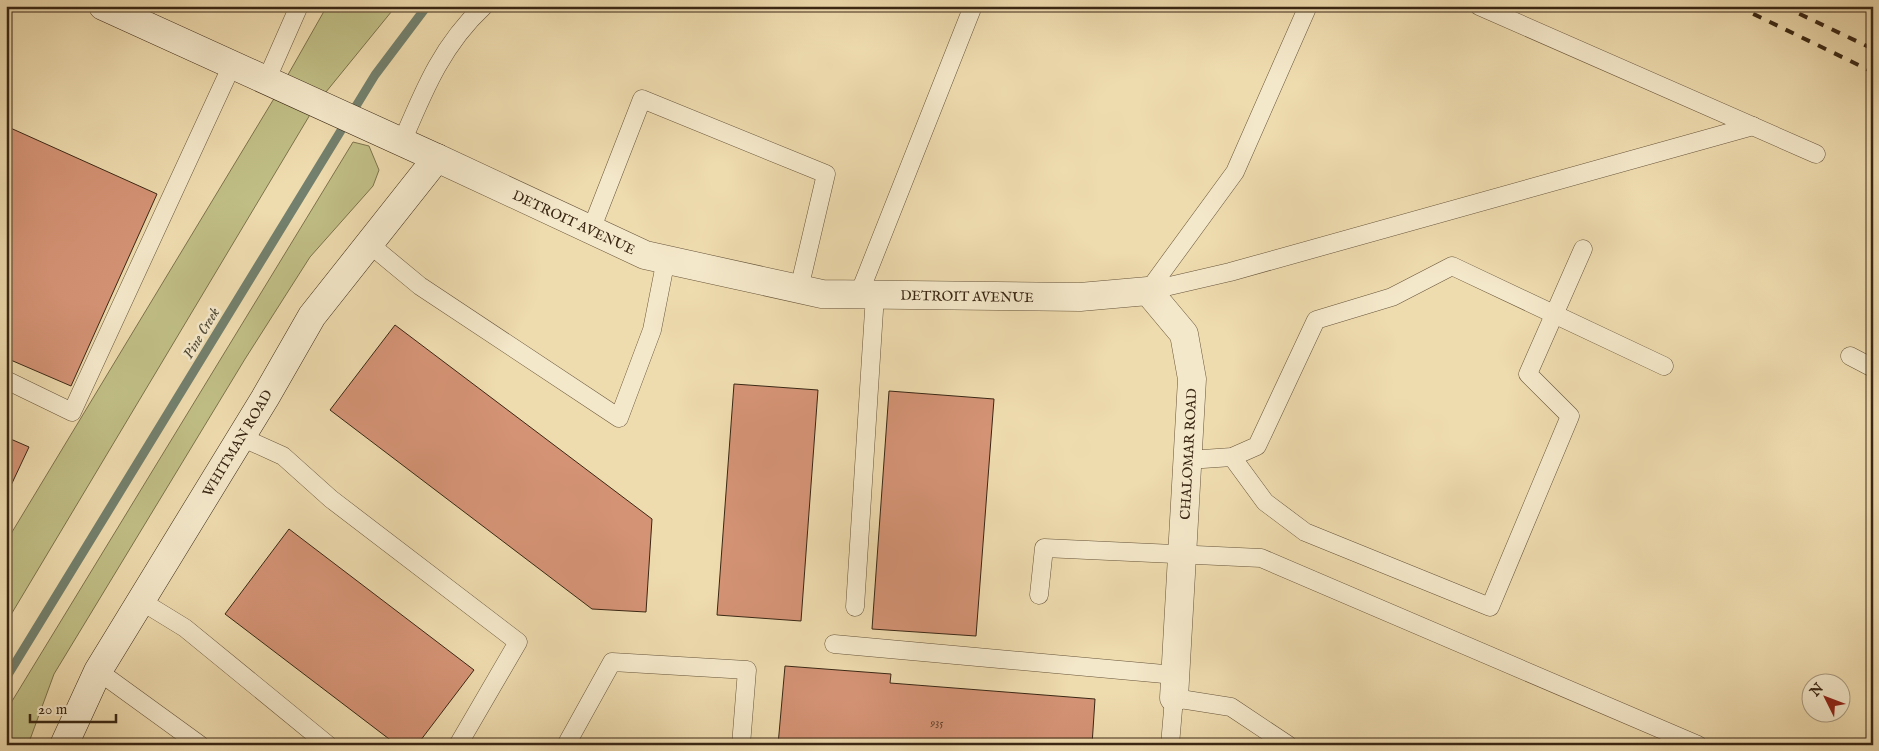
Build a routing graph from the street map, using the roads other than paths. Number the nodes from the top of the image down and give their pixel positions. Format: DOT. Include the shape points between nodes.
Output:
graph roads {
  1 [pos="103,6"];
  2 [pos="299,6"];
  3 [pos="484,6"];
  4 [pos="973,6"];
  5 [pos="1308,6"];
  6 [pos="1478,6"];
  7 [pos="139,14"];
  8 [pos="232,65"];
  9 [pos="266,81"];
  10 [pos="1753,126"];
  11 [pos="402,142"];
  12 [pos="1816,154"];
  13 [pos="437,158"];
  14 [pos="591,230"];
  15 [pos="368,243"];
  16 [pos="1583,248"];
  17 [pos="666,259"];
  18 [pos="799,289"];
  19 [pos="1148,291"];
  20 [pos="867,294"];
  21 [pos="1554,314"];
  22 [pos="1850,356"];
  23 [pos="1664,366"];
  24 [pos="1873,368"];
  25 [pos="6,380"];
  26 [pos="242,437"];
  27 [pos="1232,457"];
  28 [pos="1188,460"];
  29 [pos="1182,556"];
  30 [pos="1039,595"];
  31 [pos="141,600"];
  32 [pos="854,607"];
  33 [pos="834,644"];
  34 [pos="98,670"];
  35 [pos="1174,687"];
  36 [pos="64,745"];
  37 [pos="200,745"];
  38 [pos="328,745"];
  39 [pos="458,745"];
  40 [pos="566,745"];
  41 [pos="741,745"];
  42 [pos="1170,745"];
  43 [pos="1288,745"];
  44 [pos="1698,745"];
  1 -- 7 [label="street, DETROIT AVENUE"];
  2 -- 9 [label="lane"];
  3 -- 11 [label="lane" via="463,26 433,71"];
  4 -- 20 [label="lane"];
  5 -- 19 [label="lane" via="1235,172"];
  6 -- 10 [label="lane"];
  7 -- 8 [label="street, DETROIT AVENUE"];
  8 -- 9 [label="street, DETROIT AVENUE"];
  8 -- 25 [label="lane" via="72,412"];
  9 -- 11 [label="street, DETROIT AVENUE"];
  10 -- 12 [label="lane"];
  10 -- 19 [label="lane" via="1230,272"];
  11 -- 13 [label="street, DETROIT AVENUE"];
  13 -- 14 [label="street, DETROIT AVENUE"];
  13 -- 15 [label="street, WHITMAN ROAD"];
  14 -- 17 [label="street, DETROIT AVENUE" via="645,255"];
  14 -- 18 [label="lane" via="642,99 826,174"];
  15 -- 17 [label="lane" via="420,286 619,418 652,330"];
  15 -- 26 [label="street, WHITMAN ROAD" via="312,316"];
  16 -- 21 [label="lane"];
  17 -- 18 [label="street, DETROIT AVENUE"];
  18 -- 20 [label="street, DETROIT AVENUE" via="822,294"];
  19 -- 20 [label="street, DETROIT AVENUE" via="1080,297"];
  19 -- 28 [label="street, CHALOMAR ROAD" via="1184,334 1192,379"];
  20 -- 32 [label="lane"];
  21 -- 23 [label="lane"];
  21 -- 27 [label="lane" via="1452,266 1392,297 1316,320 1258,446"];
  21 -- 27 [label="lane" via="1528,374 1570,416 1490,607 1305,532 1265,502"];
  22 -- 24 [label="lane"];
  26 -- 31 [label="street, WHITMAN ROAD"];
  26 -- 39 [label="lane" via="283,456 331,499 518,642"];
  27 -- 28 [label="lane"];
  28 -- 29 [label="street, CHALOMAR ROAD"];
  29 -- 30 [label="lane" via="1044,548"];
  29 -- 35 [label="street, CHALOMAR ROAD"];
  29 -- 44 [label="lane" via="1261,558"];
  31 -- 34 [label="street, WHITMAN ROAD"];
  31 -- 38 [label="lane" via="185,628"];
  33 -- 35 [label="lane"];
  34 -- 36 [label="street, WHITMAN ROAD"];
  34 -- 37 [label="lane"];
  35 -- 42 [label="lane"];
  35 -- 43 [label="lane" via="1231,707"];
  40 -- 41 [label="lane" via="612,662 747,670"];
}
